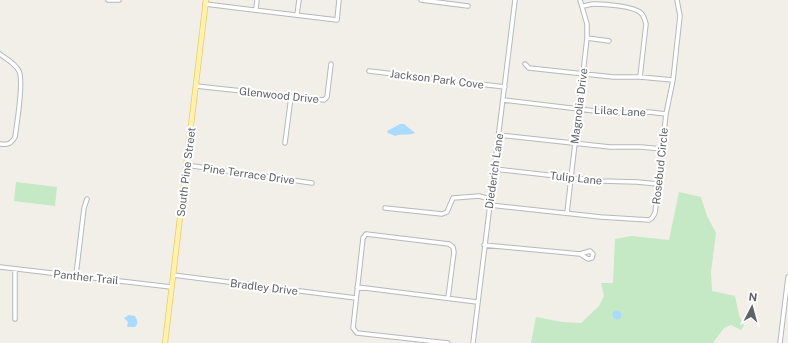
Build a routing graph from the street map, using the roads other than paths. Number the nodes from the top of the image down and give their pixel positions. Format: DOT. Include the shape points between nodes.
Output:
graph roads {
  1 [pos="108,0"];
  2 [pos="119,0"];
  3 [pos="257,0"];
  4 [pos="299,0"];
  5 [pos="339,0"];
  6 [pos="421,0"];
  7 [pos="515,0"];
  8 [pos="580,0"];
  9 [pos="677,0"];
  10 [pos="205,2"];
  11 [pos="468,6"];
  12 [pos="582,6"];
  13 [pos="256,9"];
  14 [pos="297,15"];
  15 [pos="587,38"];
  16 [pos="609,41"];
  17 [pos="1,56"];
  18 [pos="331,64"];
  19 [pos="525,64"];
  20 [pos="369,71"];
  21 [pos="583,74"];
  22 [pos="640,77"];
  23 [pos="673,80"];
  24 [pos="196,86"];
  25 [pos="505,87"];
  26 [pos="291,97"];
  27 [pos="503,100"];
  28 [pos="579,109"];
  29 [pos="666,114"];
  30 [pos="499,135"];
  31 [pos="285,143"];
  32 [pos="0,144"];
  33 [pos="575,144"];
  34 [pos="662,149"];
  35 [pos="186,165"];
  36 [pos="495,169"];
  37 [pos="571,178"];
  38 [pos="312,183"];
  39 [pos="658,184"];
  40 [pos="87,199"];
  41 [pos="490,199"];
  42 [pos="490,204"];
  43 [pos="385,208"];
  44 [pos="567,213"];
  45 [pos="484,245"];
  46 [pos="580,254"];
  47 [pos="0,267"];
  48 [pos="15,269"];
  49 [pos="76,275"];
  50 [pos="173,275"];
  51 [pos="788,277"];
  52 [pos="171,287"];
  53 [pos="357,288"];
  54 [pos="356,298"];
  55 [pos="448,298"];
  56 [pos="477,302"];
  57 [pos="786,307"];
  58 [pos="15,318"];
  59 [pos="165,343"];
  60 [pos="448,343"];
  61 [pos="473,343"];
  62 [pos="780,343"];
  1 -- 2 [label="street"];
  3 -- 13 [label="street"];
  4 -- 14 [label="street"];
  5 -- 14 [label="street" via="337,20"];
  6 -- 11 [label="street"];
  7 -- 25 [label="street, Diederich Lane"];
  8 -- 12 [label="street, Magnolia Drive"];
  9 -- 23 [label="street, Rosebud Circle" via="680,16"];
  10 -- 13 [label="street"];
  10 -- 24 [label="main road, South Pine Street"];
  12 -- 15 [label="street, Magnolia Drive" via="587,24"];
  12 -- 22 [label="street" via="594,4 629,8 641,13 646,24"];
  13 -- 14 [label="street"];
  15 -- 16 [label="street"];
  15 -- 21 [label="street, Magnolia Drive"];
  17 -- 32 [label="street" via="14,64 19,71 20,85 16,137 8,144"];
  18 -- 26 [label="street, Glenwood Drive" via="325,99"];
  19 -- 21 [label="street" via="530,68"];
  20 -- 25 [label="street, Jackson Park Cove"];
  21 -- 22 [label="street"];
  21 -- 28 [label="street, Magnolia Drive"];
  22 -- 23 [label="street"];
  23 -- 29 [label="street, Rosebud Circle"];
  24 -- 26 [label="street, Glenwood Drive"];
  24 -- 35 [label="main road, South Pine Street"];
  25 -- 27 [label="street, Diederich Lane"];
  26 -- 31 [label="street"];
  27 -- 28 [label="street, Lilac Lane"];
  27 -- 30 [label="street, Diederich Lane"];
  28 -- 29 [label="street, Lilac Lane"];
  28 -- 33 [label="street, Magnolia Drive"];
  29 -- 34 [label="street, Rosebud Circle"];
  30 -- 33 [label="street"];
  30 -- 36 [label="street, Diederich Lane"];
  33 -- 34 [label="street"];
  33 -- 37 [label="street, Magnolia Drive"];
  34 -- 39 [label="street, Rosebud Circle"];
  35 -- 38 [label="street, Pine Terrace Drive"];
  35 -- 50 [label="main road, South Pine Street"];
  36 -- 37 [label="street, Tulip Lane"];
  36 -- 41 [label="street, Diederich Lane"];
  37 -- 39 [label="street, Tulip Lane"];
  37 -- 44 [label="street, Magnolia Drive"];
  39 -- 44 [label="street, Rosebud Circle" via="655,213 648,220"];
  40 -- 49 [label="street"];
  41 -- 42 [label="street, Diederich Lane"];
  41 -- 43 [label="street" via="479,196 453,198 447,212 442,214"];
  42 -- 44 [label="street, Rosebud Circle"];
  42 -- 45 [label="street, Diederich Lane"];
  45 -- 46 [label="street"];
  45 -- 56 [label="street, Diederich Lane"];
  47 -- 48 [label="street, Panther Trail"];
  48 -- 49 [label="street, Panther Trail"];
  48 -- 58 [label="street"];
  49 -- 52 [label="street, Panther Trail"];
  50 -- 52 [label="main road, South Pine Street"];
  50 -- 54 [label="street, Bradley Drive"];
  51 -- 57 [label="street"];
  52 -- 59 [label="main road, South Pine Street"];
  53 -- 54 [label="street"];
  53 -- 55 [label="street"];
  53 -- 55 [label="street" via="363,238 366,234 449,244 453,247"];
  54 -- 60 [label="street" via="353,328 357,332"];
  55 -- 56 [label="street"];
  56 -- 61 [label="street, Diederich Lane"];
  57 -- 62 [label="street"];
}
